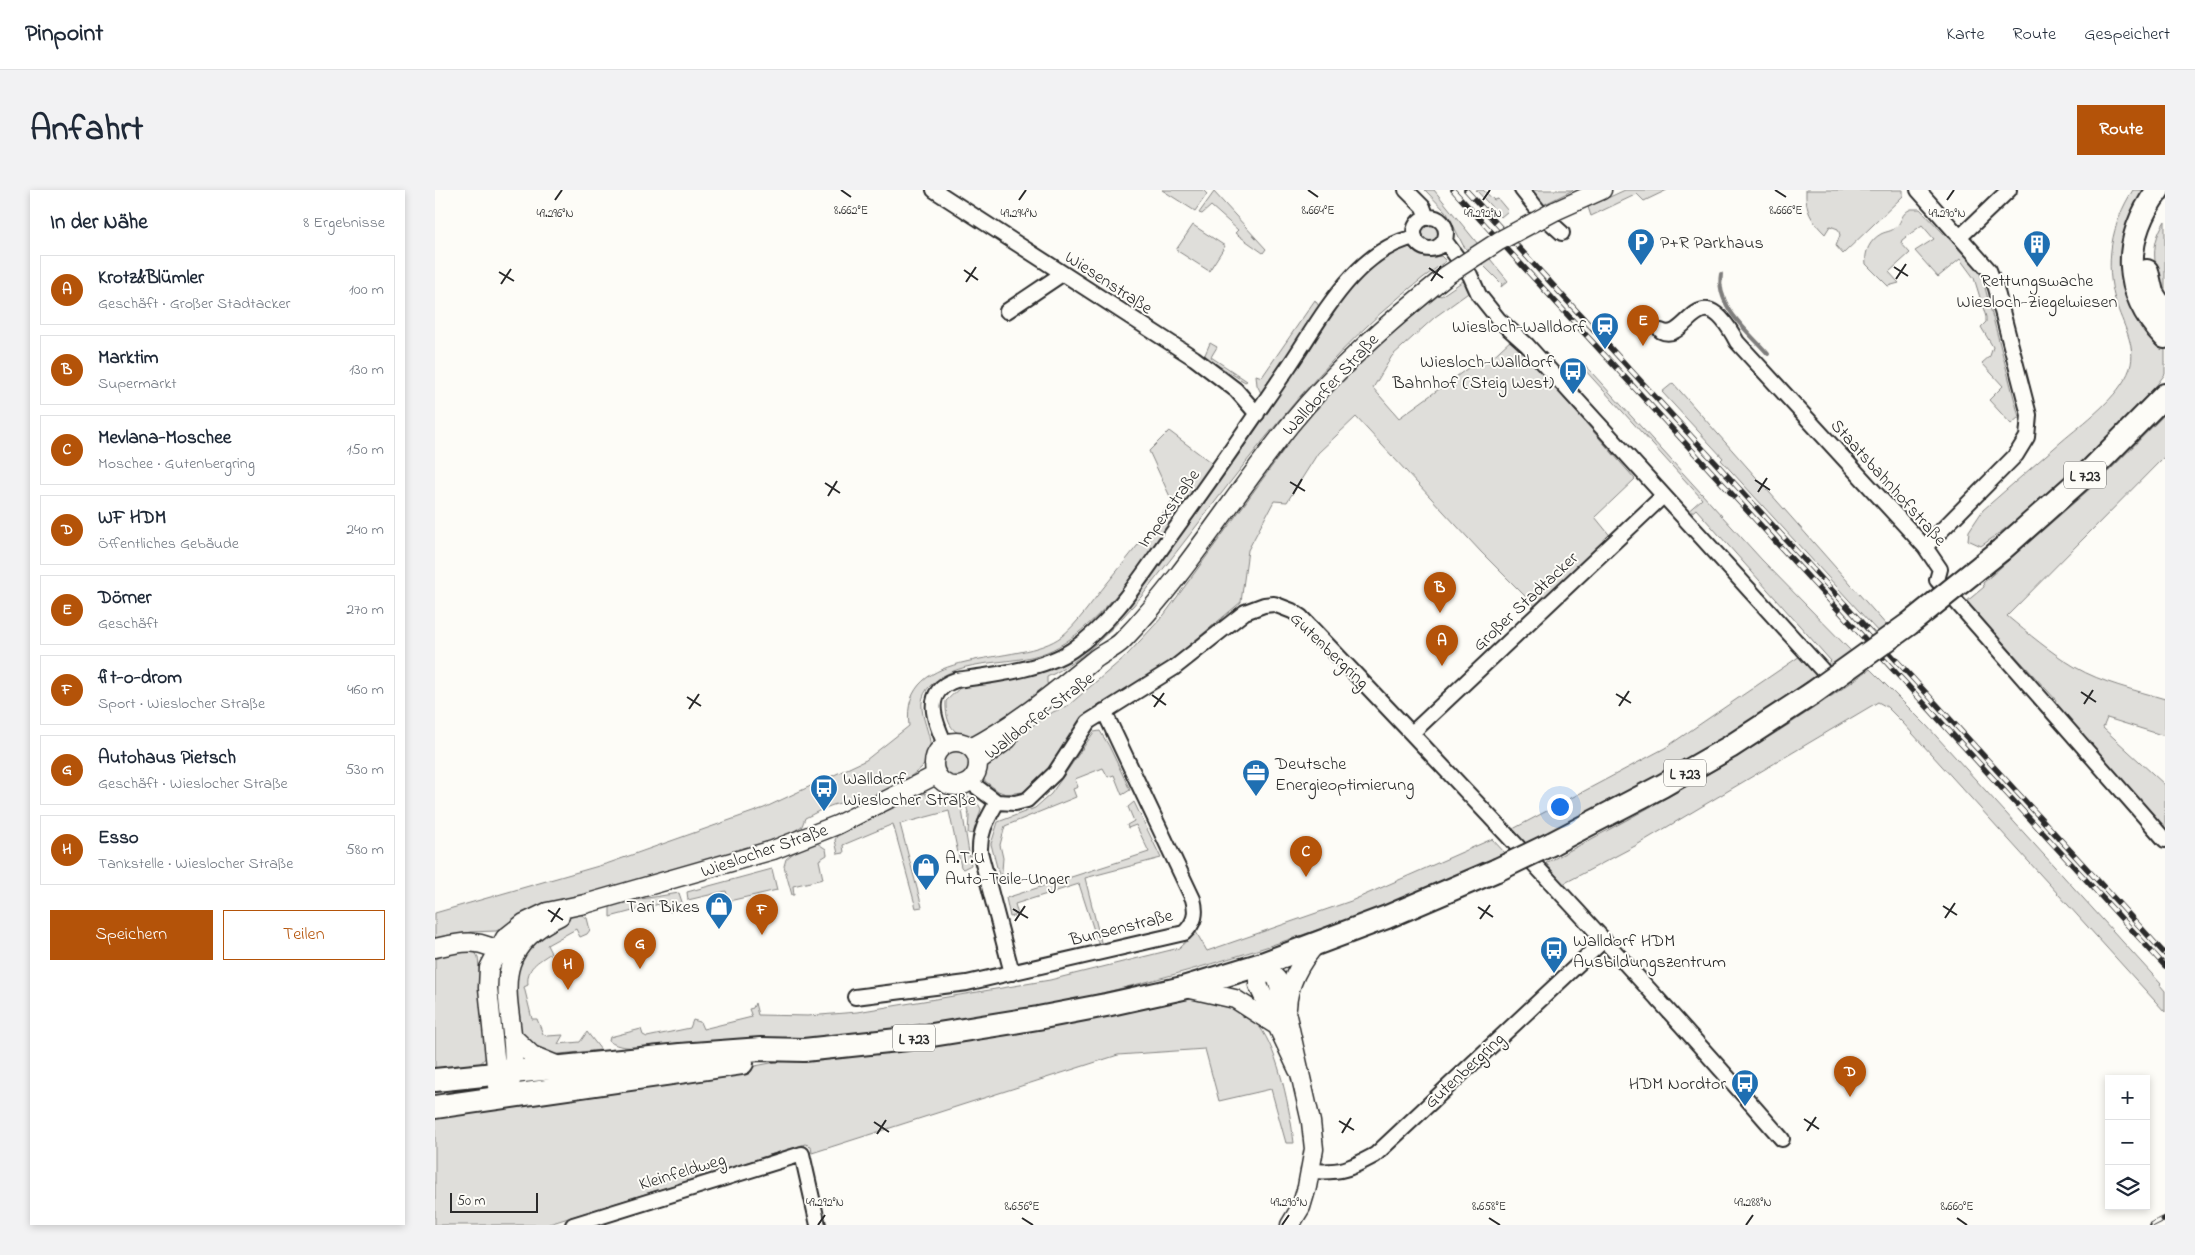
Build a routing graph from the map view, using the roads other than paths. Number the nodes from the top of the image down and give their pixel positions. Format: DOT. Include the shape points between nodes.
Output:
graph roads {
  1 [pos="934,190"];
  2 [pos="1406,190"];
  3 [pos="1522,190"];
  4 [pos="1602,190"];
  5 [pos="1918,190"];
  6 [pos="2009,190"];
  7 [pos="2158,190"];
  8 [pos="2165,206"];
  9 [pos="1427,218"];
  10 [pos="1562,233"];
  11 [pos="1415,237"];
  12 [pos="1960,237"];
  13 [pos="1445,241"];
  14 [pos="1063,274"];
  15 [pos="1007,311"];
  16 [pos="2165,313"];
  17 [pos="1661,331"];
  18 [pos="2165,336"];
  19 [pos="2165,395"];
  20 [pos="1257,414"];
  21 [pos="1663,496"];
  22 [pos="1925,547"];
  23 [pos="1823,670"];
  24 [pos="1104,710"];
  25 [pos="1412,733"];
  26 [pos="945,744"];
  27 [pos="975,754"];
  28 [pos="935,775"];
  29 [pos="969,782"];
  30 [pos="997,802"];
  31 [pos="2165,840"];
  32 [pos="1603,941"];
  33 [pos="1317,943"];
  34 [pos="435,948"];
  35 [pos="505,954"];
  36 [pos="1262,964"];
  37 [pos="1013,973"];
  38 [pos="1183,988"];
  39 [pos="855,997"];
  40 [pos="1282,1021"];
  41 [pos="512,1036"];
  42 [pos="804,1050"];
  43 [pos="567,1068"];
  44 [pos="504,1074"];
  45 [pos="435,1080"];
  46 [pos="505,1097"];
  47 [pos="435,1107"];
  48 [pos="1782,1139"];
  49 [pos="1312,1171"];
  50 [pos="573,1225"];
  51 [pos="819,1225"];
  52 [pos="1291,1225"];
  1 -- 14 [label="street, Wiesenstraße"];
  2 -- 9 [label="street" via="1423,207"];
  3 -- 10 [label="street"];
  4 -- 27 [label="street, Walldorfer Straße, bridge" via="1499,241 1447,275 1383,328 1289,427 1170,585 1117,645"];
  5 -- 12 [label="street"];
  6 -- 12 [label="street"];
  7 -- 18 [label="main road" via="2141,217 2131,263 2134,286 2142,307 2151,323"];
  8 -- 16 [label="main road" via="2154,226 2147,276 2152,293"];
  9 -- 11 [label="street" via="1415,228"];
  9 -- 13 [label="street" via="1443,224"];
  11 -- 13 [label="street" via="1418,244 1432,250"];
  11 -- 20 [label="street, Impexstraße" via="1390,245 1351,279"];
  12 -- 22 [label="street" via="1989,270 1994,283 2029,416 2029,427 2016,455"];
  13 -- 21 [label="street" via="1499,320 1527,345"];
  14 -- 15 [label="street"];
  14 -- 20 [label="street, Wiesenstraße" via="1217,374"];
  17 -- 22 [label="street, Staatsbahnhofstraße" via="1675,331 1698,311 1710,310 1719,315 1737,342"];
  19 -- 33 [label="main road, L 723, bridge" via="2092,468 2001,550 1909,624 1813,693 1730,747 1671,781 1497,870"];
  20 -- 26 [label="street, Impexstraße" via="1127,596 1083,642 1046,662 956,680 939,690 933,702 933,712"];
  21 -- 23 [label="street"];
  21 -- 25 [label="street, Großer Stadtacker"];
  22 -- 31 [label="street, Staatsbahnhofstraße" via="1940,569 1937,580"];
  24 -- 25 [label="street, Gutenbergring" via="1168,672 1245,612 1264,604 1274,604 1301,617"];
  24 -- 30 [label="street, Gutenbergring" via="1088,722 1055,773 1036,793 1015,803"];
  24 -- 37 [label="street, Bunsenstraße" via="1193,899 1197,910 1194,920 1184,933"];
  25 -- 32 [label="street, Gutenbergring"];
  26 -- 27 [label="street" via="961,742"];
  26 -- 28 [label="street" via="933,760"];
  27 -- 29 [label="street" via="975,776"];
  28 -- 29 [label="street" via="951,786 964,786"];
  28 -- 35 [label="street, Wieslocher Straße" via="837,825 773,850 547,912 524,922 505,938"];
  29 -- 30 [label="street"];
  30 -- 37 [label="street" via="983,826 980,852"];
  32 -- 48 [label="street, Gutenbergring"];
  32 -- 49 [label="street, Gutenbergring" via="1375,1155 1349,1169"];
  33 -- 36 [label="main road, L 723"];
  33 -- 40 [label="street" via="1294,978"];
  34 -- 35 [label="street" via="475,942 488,944"];
  35 -- 41 [label="street, Wieslocher Straße"];
  35 -- 44 [label="street, Wieslocher Straße" via="489,968 488,988"];
  36 -- 38 [label="main road, L 723"];
  36 -- 40 [label="street" via="1277,979"];
  37 -- 39 [label="street, Bunsenstraße" via="967,984"];
  38 -- 40 [label="street" via="1235,999"];
  38 -- 42 [label="main road, L 723" via="1024,1021 907,1039"];
  40 -- 49 [label="street" via="1311,1122"];
  41 -- 43 [label="street" via="532,1054 551,1065"];
  41 -- 44 [label="street, Wieslocher Straße"];
  42 -- 43 [label="main road, L 723" via="720,1052"];
  42 -- 46 [label="main road, L 723" via="726,1066"];
  43 -- 44 [label="main road, L 723"];
  44 -- 45 [label="main road, L 723"];
  44 -- 46 [label="street, Wieslocher Straße"];
  46 -- 47 [label="main road, L 723"];
  49 -- 52 [label="street" via="1301,1207"];
  50 -- 51 [label="street, Kleinfeldweg" via="801,1154"];
}
